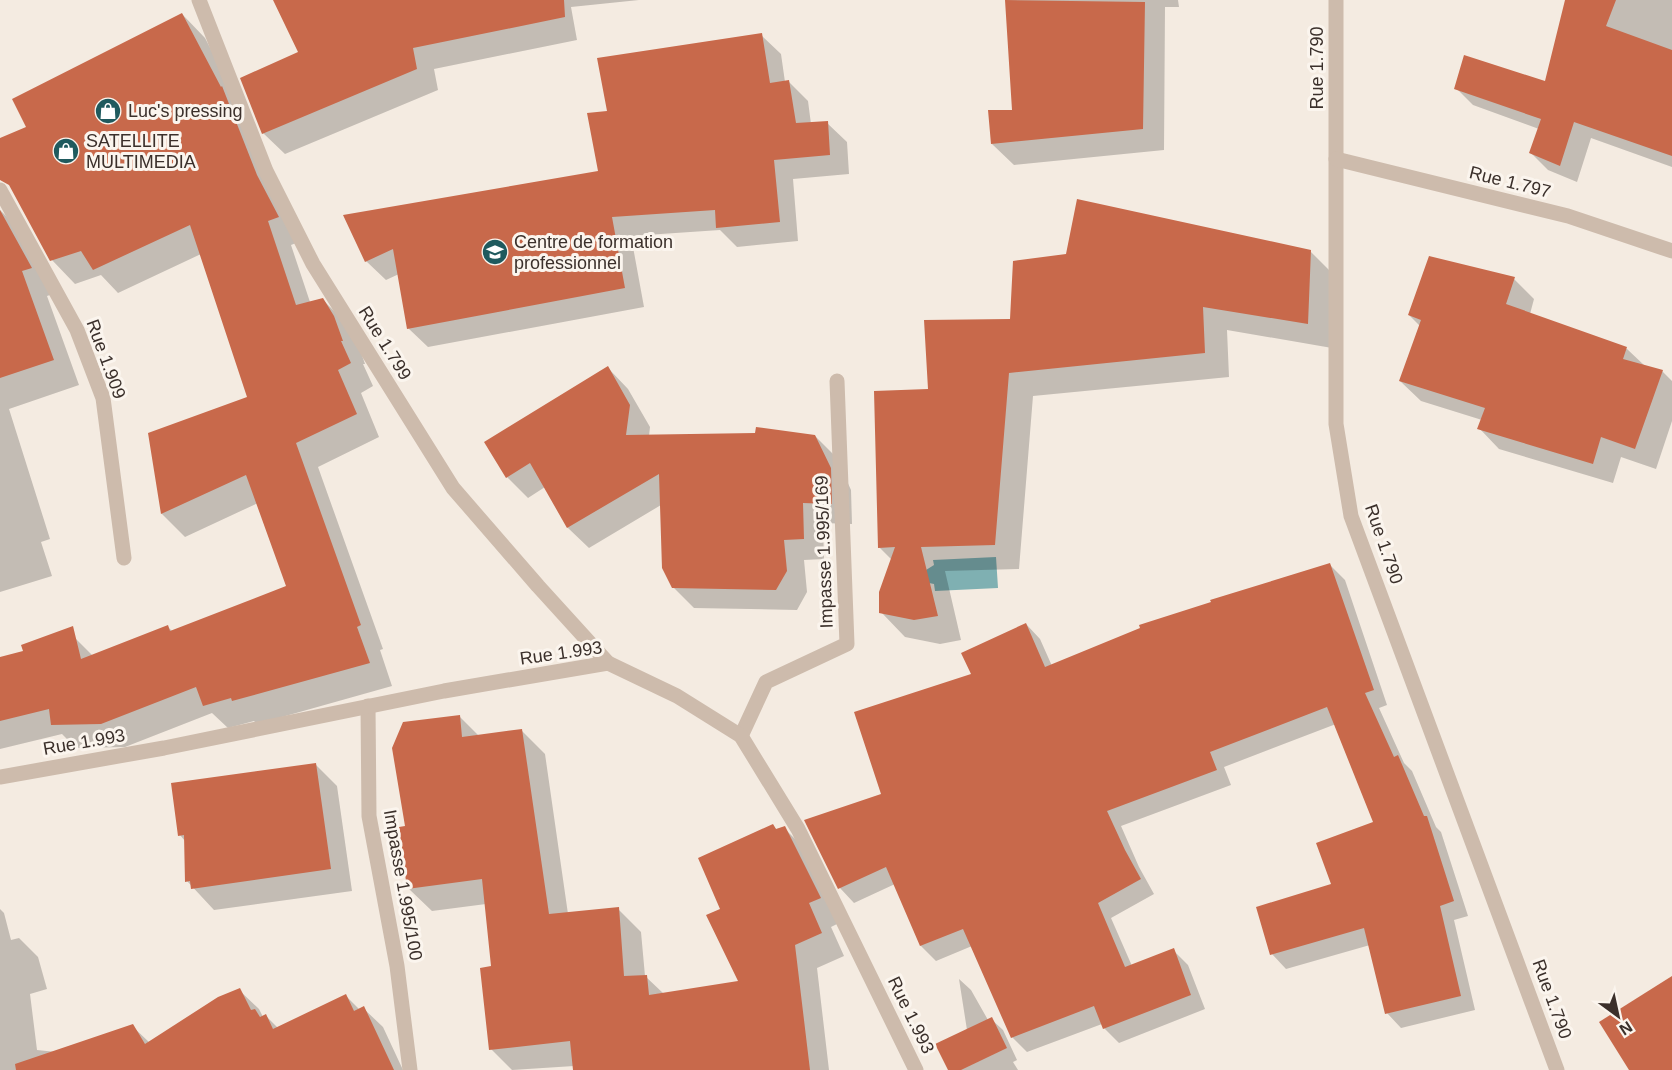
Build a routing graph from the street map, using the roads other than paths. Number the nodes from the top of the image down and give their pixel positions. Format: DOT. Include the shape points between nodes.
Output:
graph roads {
  1 [pos="199,0"];
  2 [pos="1336,0"];
  3 [pos="1336,159"];
  4 [pos="0,190"];
  5 [pos="1672,250"];
  6 [pos="837,381"];
  7 [pos="124,558"];
  8 [pos="608,663"];
  9 [pos="368,706"];
  10 [pos="741,736"];
  11 [pos="0,777"];
  12 [pos="410,1070"];
  13 [pos="916,1070"];
  14 [pos="1557,1070"];
  1 -- 8 [label="street, Rue 1.799" via="266,171 313,264 453,488"];
  2 -- 3 [label="street, Rue 1.790"];
  3 -- 5 [label="street, Rue 1.797" via="1568,216"];
  3 -- 14 [label="street, Rue 1.790" via="1336,424 1351,516"];
  4 -- 7 [label="street, Rue 1.909" via="77,330 103,398"];
  6 -- 10 [label="street, Impasse 1.995/169" via="847,644 766,682"];
  8 -- 9 [label="street, Rue 1.993"];
  8 -- 10 [label="street, Rue 1.993" via="677,696"];
  9 -- 11 [label="street, Rue 1.993"];
  9 -- 12 [label="street, Impasse 1.995/100" via="369,816 397,966"];
  10 -- 13 [label="street, Rue 1.993" via="798,829"];
}
